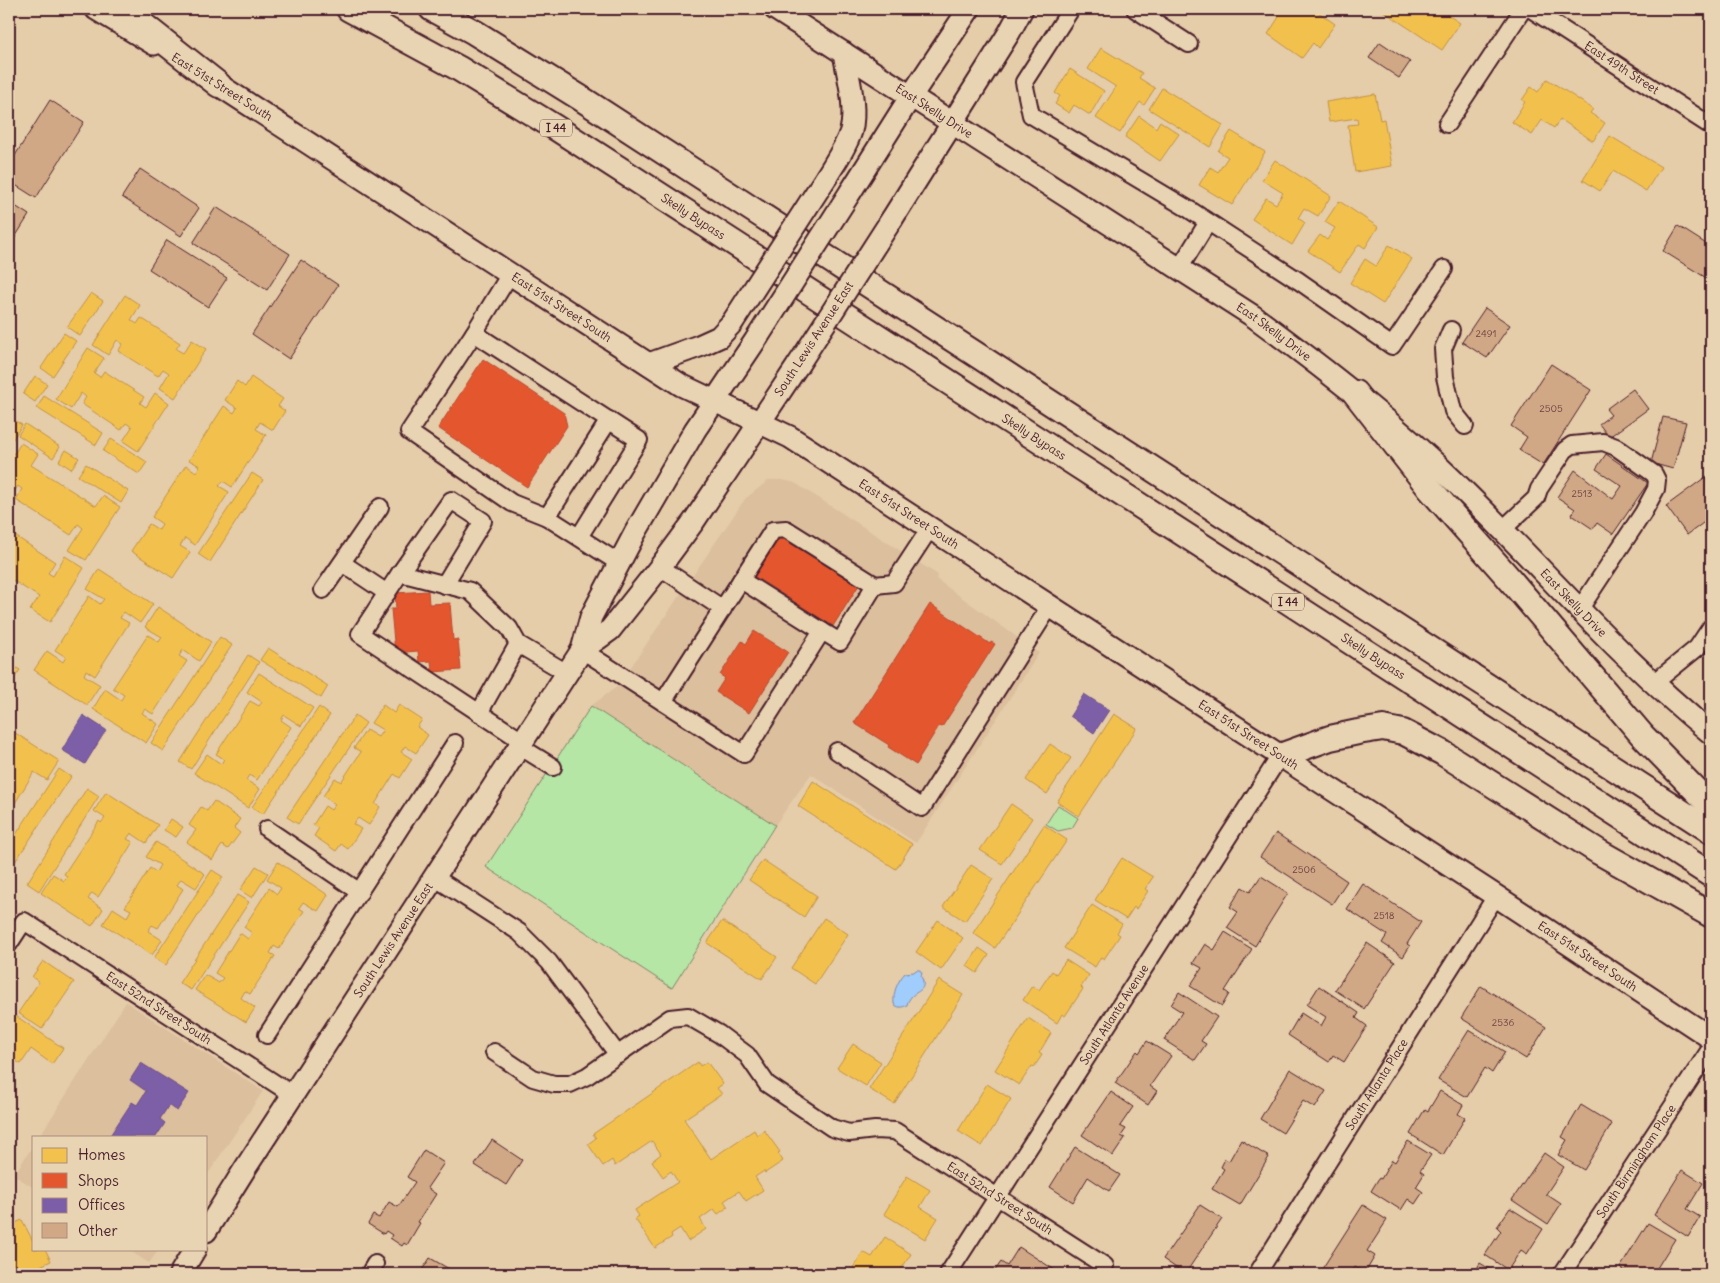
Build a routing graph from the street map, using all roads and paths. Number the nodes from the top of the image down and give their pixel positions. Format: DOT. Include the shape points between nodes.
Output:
graph roads {
  1 [pos="96,9"];
  2 [pos="123,9"];
  3 [pos="349,9"];
  4 [pos="432,9"];
  5 [pos="775,9"];
  6 [pos="969,9"];
  7 [pos="1022,9"];
  8 [pos="1072,9"];
  9 [pos="1135,9"];
  10 [pos="1523,9"];
  11 [pos="1531,9"];
  12 [pos="1189,44"];
  13 [pos="844,53"];
  14 [pos="218,85"];
  15 [pos="911,96"];
  16 [pos="952,122"];
  17 [pos="1447,124"];
  18 [pos="1711,126"];
  19 [pos="1208,222"];
  20 [pos="1444,268"];
  21 [pos="1179,269"];
  22 [pos="510,274"];
  23 [pos="1451,330"];
  24 [pos="474,333"];
  25 [pos="649,364"];
  26 [pos="1355,393"];
  27 [pos="714,402"];
  28 [pos="609,420"];
  29 [pos="760,422"];
  30 [pos="1465,426"];
  31 [pos="380,508"];
  32 [pos="547,517"];
  33 [pos="930,528"];
  34 [pos="1502,530"];
  35 [pos="579,537"];
  36 [pos="342,563"];
  37 [pos="619,563"];
  38 [pos="660,567"];
  39 [pos="400,573"];
  40 [pos="742,580"];
  41 [pos="444,585"];
  42 [pos="875,585"];
  43 [pos="324,590"];
  44 [pos="387,593"];
  45 [pos="1050,606"];
  46 [pos="723,609"];
  47 [pos="1579,610"];
  48 [pos="622,613"];
  49 [pos="1711,627"];
  50 [pos="822,631"];
  51 [pos="518,644"];
  52 [pos="582,650"];
  53 [pos="567,673"];
  54 [pos="1654,683"];
  55 [pos="663,702"];
  56 [pos="479,713"];
  57 [pos="1711,733"];
  58 [pos="456,743"];
  59 [pos="521,743"];
  60 [pos="837,752"];
  61 [pos="1280,756"];
  62 [pos="553,767"];
  63 [pos="1711,806"];
  64 [pos="267,829"];
  65 [pos="1711,831"];
  66 [pos="1711,875"];
  67 [pos="434,877"];
  68 [pos="360,892"];
  69 [pos="1496,896"];
  70 [pos="1711,915"];
  71 [pos="9,944"];
  72 [pos="268,1035"];
  73 [pos="1711,1038"];
  74 [pos="1711,1048"];
  75 [pos="494,1052"];
  76 [pos="618,1055"];
  77 [pos="293,1095"];
  78 [pos="998,1198"];
  79 [pos="208,1228"];
  80 [pos="194,1250"];
  81 [pos="1105,1266"];
  82 [pos="180,1274"];
  83 [pos="948,1274"];
  84 [pos="1257,1274"];
  85 [pos="1562,1274"];
  1 -- 14 [label="main road, East 51st Street South"];
  2 -- 14 [label="highway"];
  3 -- 66 [label="highway, Skelly Bypass / I 44" via="458,68 556,128"];
  4 -- 65 [label="highway" via="596,107"];
  5 -- 13 [label="main road, East Skelly Drive"];
  6 -- 15 [label="main road, South Lewis Avenue East"];
  7 -- 16 [label="main road, South Lewis Avenue East"];
  8 -- 19 [label="street" via="1024,82 1031,115"];
  9 -- 12 [label="street"];
  10 -- 17 [label="street"];
  11 -- 18 [label="street, East 49th Street"];
  13 -- 15 [label="main road, East Skelly Drive"];
  13 -- 25 [label="main road, bridge" via="853,114 851,130 828,176 732,323 719,337"];
  14 -- 22 [label="main road, East 51st Street South"];
  15 -- 16 [label="main road, East Skelly Drive"];
  15 -- 27 [label="main road, South Lewis Avenue East, bridge"];
  16 -- 21 [label="main road, East Skelly Drive"];
  16 -- 29 [label="main road, South Lewis Avenue East, bridge"];
  19 -- 20 [label="street" via="1392,346"];
  19 -- 21 [label="street"];
  21 -- 26 [label="main road, East Skelly Drive" via="1253,316"];
  22 -- 24 [label="street"];
  22 -- 25 [label="main road, East 51st Street South"];
  23 -- 30 [label="street" via="1443,349 1445,377 1453,411"];
  24 -- 28 [label="street"];
  24 -- 32 [label="street" via="408,432 512,502"];
  25 -- 27 [label="main road, East 51st Street South"];
  26 -- 34 [label="main road, East Skelly Drive" via="1410,440"];
  26 -- 63 [label="highway" via="1430,489 1642,735"];
  27 -- 29 [label="main road, East 51st Street South"];
  27 -- 37 [label="main road, South Lewis Avenue East"];
  28 -- 32 [label="street"];
  28 -- 35 [label="street" via="639,440"];
  29 -- 33 [label="main road, East 51st Street South" via="790,437"];
  29 -- 38 [label="main road, South Lewis Avenue East"];
  31 -- 36 [label="street"];
  32 -- 35 [label="street"];
  33 -- 42 [label="street" via="894,583"];
  33 -- 45 [label="main road, East 51st Street South"];
  34 -- 47 [label="main road, East Skelly Drive"];
  34 -- 47 [label="street" via="1536,498 1565,450 1572,445 1603,442 1616,447 1654,474 1656,489"];
  35 -- 37 [label="street"];
  36 -- 43 [label="street"];
  36 -- 44 [label="street"];
  37 -- 48 [label="main road" via="627,568 629,575"];
  37 -- 52 [label="main road, South Lewis Avenue East" via="591,617"];
  38 -- 46 [label="street"];
  38 -- 48 [label="main road, South Lewis Avenue East"];
  39 -- 41 [label="street"];
  39 -- 41 [label="street" via="450,500 482,521"];
  39 -- 44 [label="street"];
  40 -- 42 [label="street" via="773,530 786,529"];
  40 -- 46 [label="street"];
  40 -- 50 [label="street"];
  41 -- 51 [label="street" via="470,591 509,628"];
  42 -- 50 [label="street" via="840,642"];
  44 -- 56 [label="street" via="360,634"];
  45 -- 60 [label="street" via="922,808"];
  45 -- 61 [label="main road, East 51st Street South"];
  46 -- 55 [label="street"];
  47 -- 54 [label="main road, East Skelly Drive"];
  48 -- 52 [label="main road, South Lewis Avenue East" via="610,630"];
  49 -- 54 [label="street" via="1697,648"];
  50 -- 55 [label="street" via="744,754"];
  51 -- 53 [label="street"];
  51 -- 56 [label="street"];
  52 -- 53 [label="main road, South Lewis Avenue East"];
  52 -- 55 [label="street"];
  53 -- 59 [label="main road, South Lewis Avenue East"];
  54 -- 57 [label="main road, East Skelly Drive"];
  56 -- 59 [label="street"];
  58 -- 68 [label="street"];
  59 -- 62 [label="street"];
  59 -- 67 [label="main road, South Lewis Avenue East"];
  61 -- 69 [label="main road, East 51st Street South"];
  61 -- 70 [label="highway" via="1358,732 1383,728 1403,732 1443,753 1599,852"];
  61 -- 78 [label="street, South Atlanta Avenue"];
  64 -- 68 [label="street"];
  67 -- 76 [label="street" via="519,932 549,962"];
  67 -- 77 [label="main road, South Lewis Avenue East"];
  68 -- 72 [label="street"];
  69 -- 73 [label="main road, East 51st Street South"];
  69 -- 84 [label="street, South Atlanta Place"];
  71 -- 77 [label="street, East 52nd Street South" via="24,921"];
  74 -- 85 [label="street, South Birmingham Place"];
  75 -- 76 [label="street" via="533,1078 554,1084 570,1084"];
  76 -- 78 [label="street, East 52nd Street South" via="670,1018 688,1016 747,1055 767,1084 832,1128 849,1133 895,1132"];
  77 -- 79 [label="main road, South Lewis Avenue East"];
  78 -- 81 [label="street, East 52nd Street South"];
  78 -- 83 [label="street, South Atlanta Avenue"];
  80 -- 82 [label="main road"];
}
